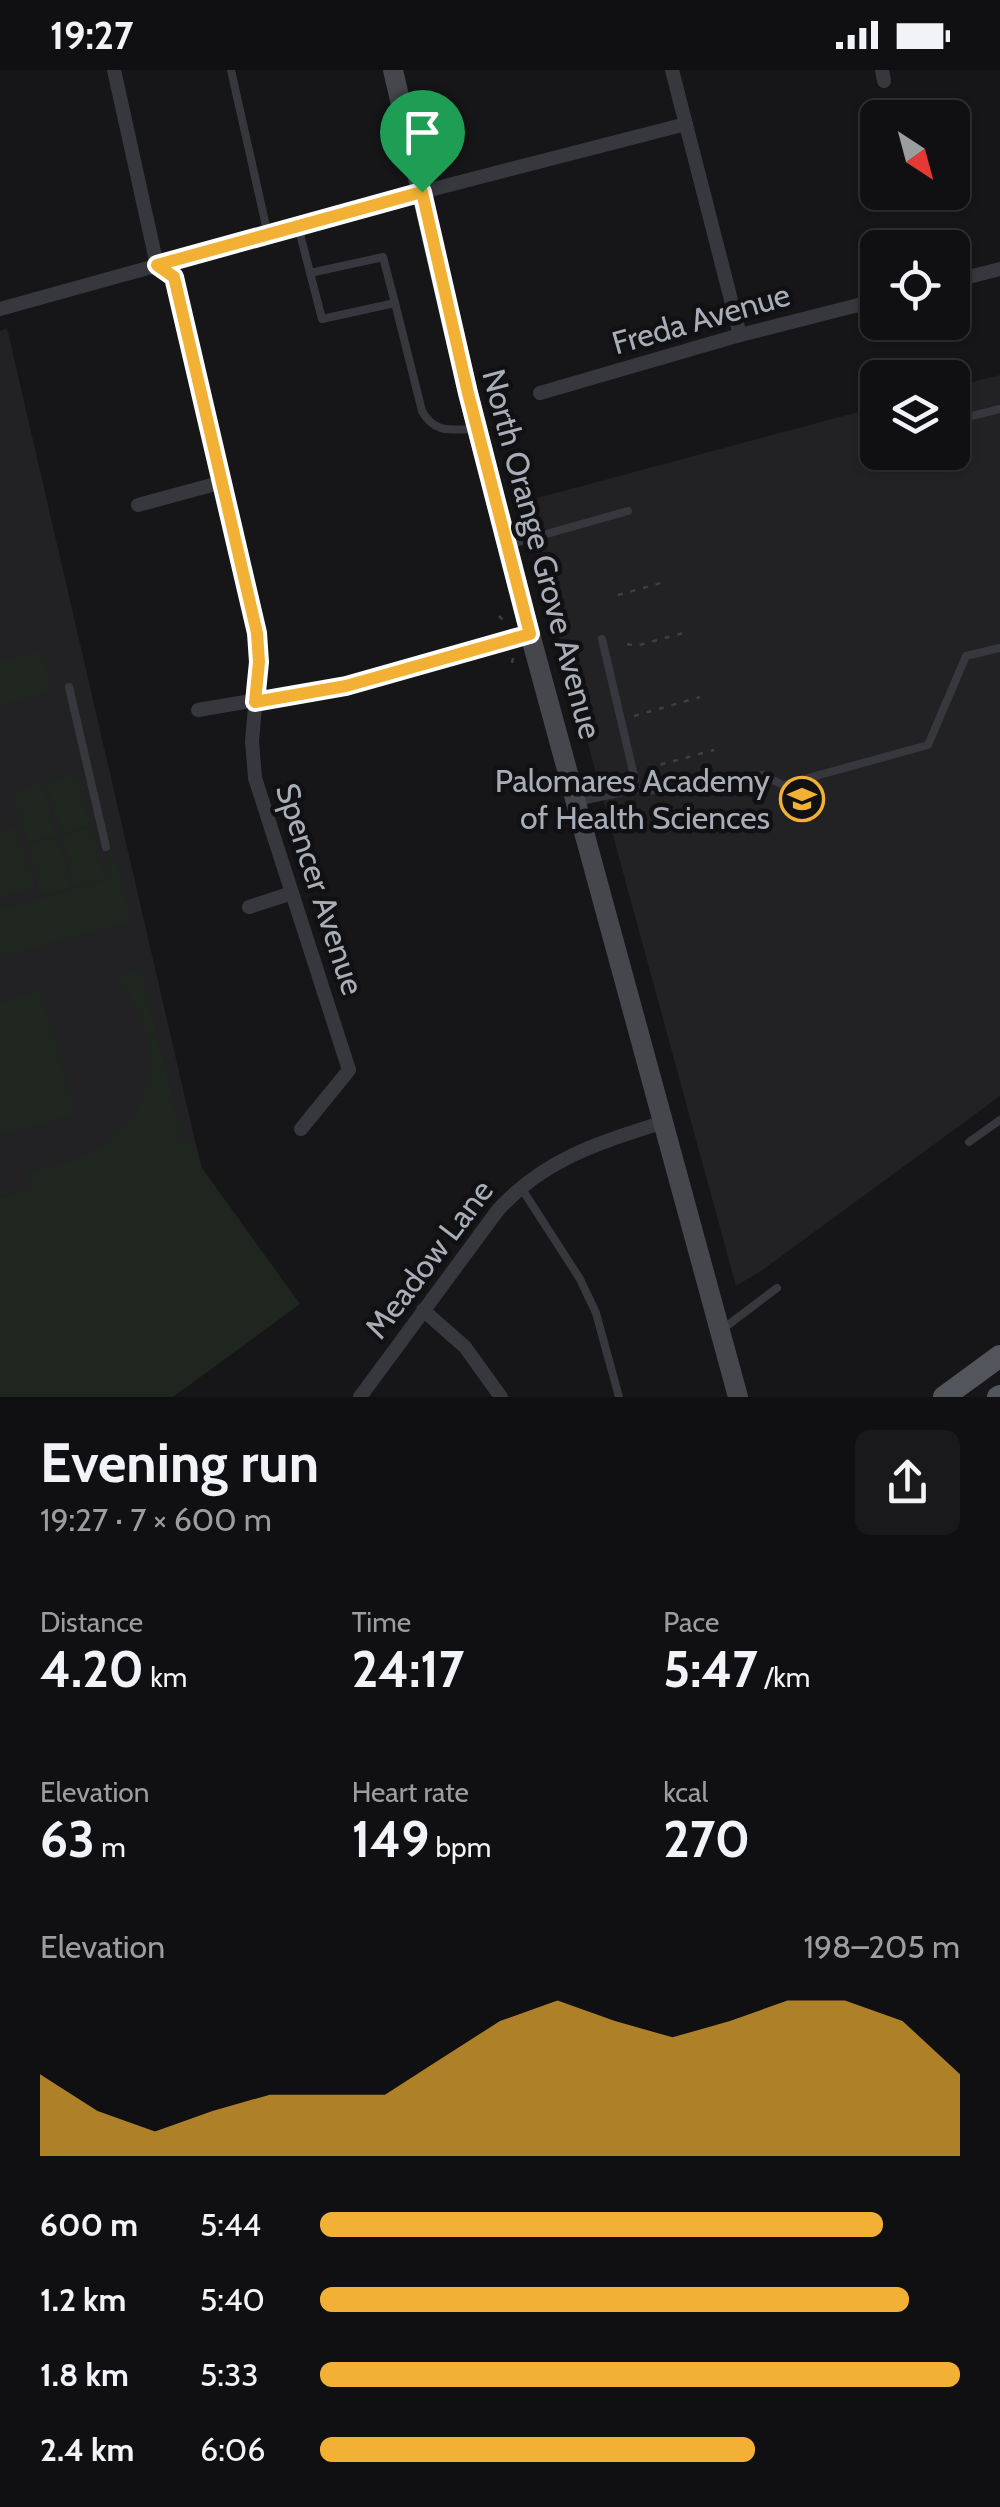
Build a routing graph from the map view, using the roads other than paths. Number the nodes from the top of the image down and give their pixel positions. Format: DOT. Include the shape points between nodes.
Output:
graph roads {
  1 [pos="114,70"];
  2 [pos="230,70"];
  3 [pos="393,70"];
  4 [pos="672,70"];
  5 [pos="686,124"];
  6 [pos="422,192"];
  7 [pos="298,226"];
  8 [pos="268,234"];
  9 [pos="157,265"];
  10 [pos="1000,268"];
  11 [pos="310,273"];
  12 [pos="970,276"];
  13 [pos="394,304"];
  14 [pos="860,305"];
  15 [pos="0,309"];
  16 [pos="740,335"];
  17 [pos="540,393"];
  18 [pos="1000,409"];
  19 [pos="970,416"];
  20 [pos="478,428"];
  21 [pos="223,482"];
  22 [pos="138,504"];
  23 [pos="628,511"];
  24 [pos="508,545"];
  25 [pos="530,634"];
  26 [pos="602,639"];
  27 [pos="1000,648"];
  28 [pos="69,687"];
  29 [pos="255,702"];
  30 [pos="198,710"];
  31 [pos="632,790"];
  32 [pos="576,802"];
  33 [pos="106,847"];
  34 [pos="292,893"];
  35 [pos="249,907"];
  36 [pos="1000,1120"];
  37 [pos="664,1122"];
  38 [pos="302,1128"];
  39 [pos="969,1142"];
  40 [pos="520,1186"];
  41 [pos="777,1288"];
  42 [pos="423,1310"];
  43 [pos="720,1330"];
  44 [pos="1000,1356"];
  45 [pos="360,1397"];
  46 [pos="501,1397"];
  47 [pos="619,1397"];
  48 [pos="738,1397"];
  49 [pos="944,1397"];
  1 -- 9 [label="street, Spencer Avenue"];
  2 -- 8 [label="lane"];
  3 -- 6 [label="main road, North Orange Grove Avenue"];
  4 -- 5 [label="street"];
  5 -- 6 [label="street"];
  5 -- 16 [label="street"];
  6 -- 7 [label="street"];
  6 -- 20 [label="main road, North Orange Grove Avenue"];
  7 -- 8 [label="street"];
  7 -- 11 [label="lane"];
  8 -- 9 [label="street"];
  9 -- 15 [label="street"];
  9 -- 21 [label="street, Spencer Avenue" via="174,277"];
  10 -- 12 [label="street"];
  11 -- 13 [label="lane" via="322,319"];
  11 -- 13 [label="lane" via="383,256"];
  13 -- 20 [label="lane" via="428,421 447,430"];
  14 -- 16 [label="street, Freda Avenue"];
  16 -- 17 [label="street, Freda Avenue"];
  18 -- 19 [label="lane"];
  20 -- 24 [label="main road, North Orange Grove Avenue"];
  21 -- 22 [label="street"];
  21 -- 29 [label="street, Spencer Avenue" via="257,633"];
  23 -- 24 [label="lane"];
  24 -- 25 [label="main road, North Orange Grove Avenue"];
  25 -- 29 [label="street" via="346,686"];
  25 -- 32 [label="main road, North Orange Grove Avenue"];
  26 -- 31 [label="lane"];
  27 -- 31 [label="lane" via="966,656 928,744 783,786 763,774 699,790"];
  28 -- 33 [label="lane"];
  29 -- 30 [label="street"];
  29 -- 34 [label="street, Spencer Avenue" via="255,778"];
  31 -- 32 [label="lane"];
  32 -- 37 [label="main road, North Orange Grove Avenue"];
  34 -- 35 [label="street"];
  34 -- 38 [label="street, Spencer Avenue" via="350,1070"];
  36 -- 39 [label="lane"];
  37 -- 40 [label="street, Meadow Lane" via="585,1147"];
  37 -- 43 [label="main road, North Orange Grove Avenue"];
  40 -- 42 [label="street, Meadow Lane"];
  40 -- 47 [label="lane" via="580,1278"];
  41 -- 43 [label="lane"];
  42 -- 45 [label="street, Meadow Lane"];
  42 -- 46 [label="street" via="465,1347"];
  43 -- 48 [label="main road, North Orange Grove Avenue"];
  44 -- 49 [label="main road"];
}
